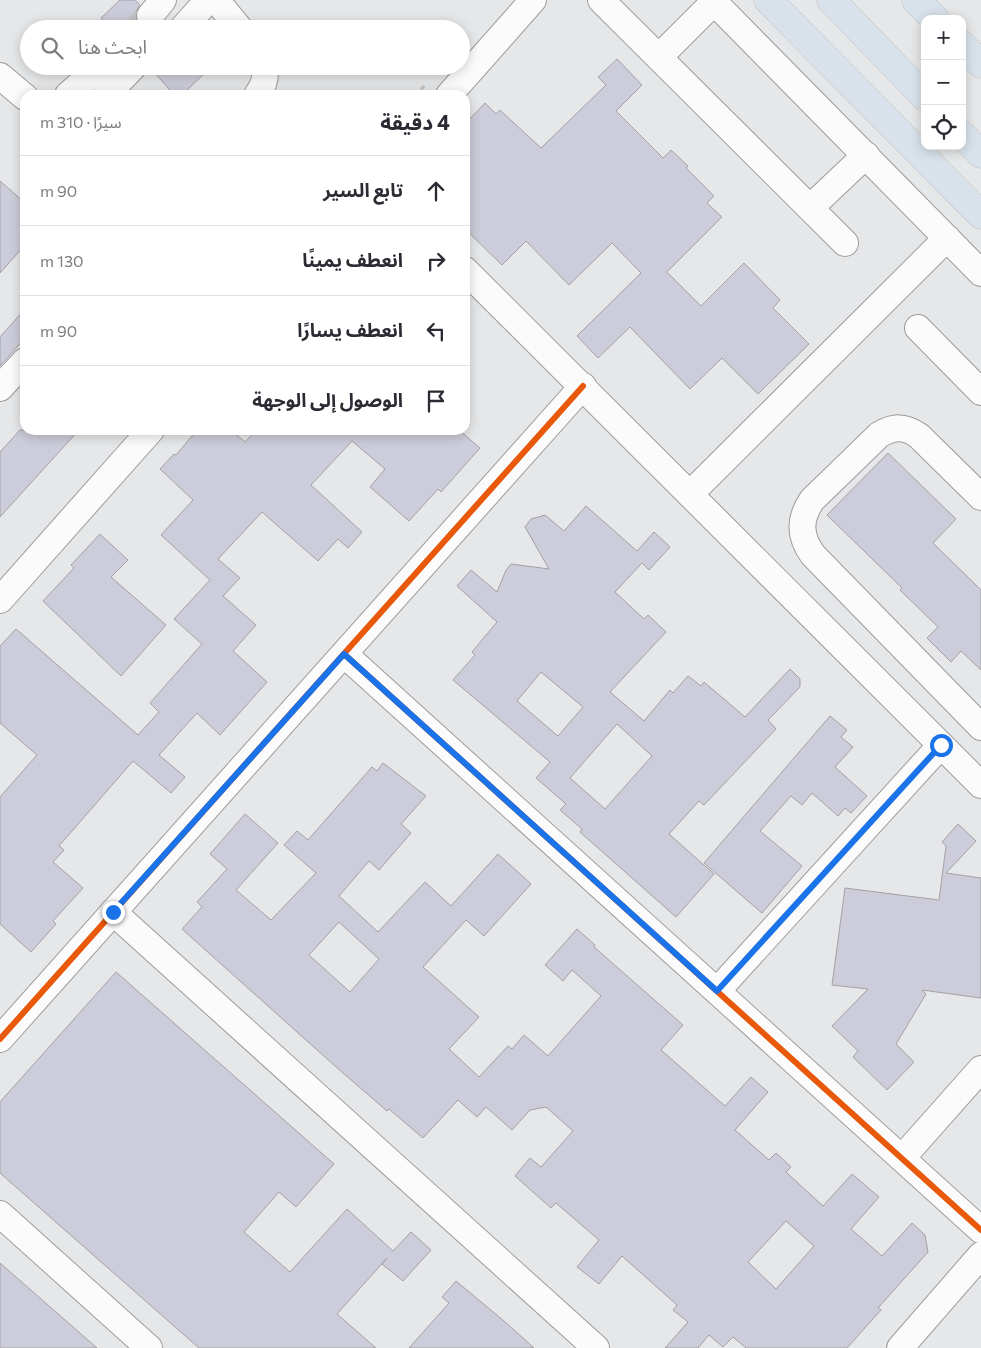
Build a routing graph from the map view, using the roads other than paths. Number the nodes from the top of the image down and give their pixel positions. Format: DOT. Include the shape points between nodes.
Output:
graph roads {
  1 [pos="208,0"];
  2 [pos="216,0"];
  3 [pos="533,0"];
  4 [pos="601,0"];
  5 [pos="768,0"];
  6 [pos="831,0"];
  7 [pos="916,0"];
  8 [pos="713,1"];
  9 [pos="931,15"];
  10 [pos="190,20"];
  11 [pos="233,20"];
  12 [pos="966,50"];
  13 [pos="659,57"];
  14 [pos="981,64"];
  15 [pos="470,71"];
  16 [pos="91,75"];
  17 [pos="125,75"];
  18 [pos="266,75"];
  19 [pos="467,75"];
  20 [pos="0,76"];
  21 [pos="74,90"];
  22 [pos="111,90"];
  23 [pos="261,90"];
  24 [pos="453,90"];
  25 [pos="921,92"];
  26 [pos="20,93"];
  27 [pos="966,139"];
  28 [pos="981,154"];
  29 [pos="866,155"];
  30 [pos="810,208"];
  31 [pos="981,215"];
  32 [pos="947,238"];
  33 [pos="845,242"];
  34 [pos="981,272"];
  35 [pos="470,275"];
  36 [pos="918,328"];
  37 [pos="20,366"];
  38 [pos="583,386"];
  39 [pos="0,388"];
  40 [pos="981,392"];
  41 [pos="147,435"];
  42 [pos="690,494"];
  43 [pos="981,497"];
  44 [pos="0,600"];
  45 [pos="344,654"];
  46 [pos="981,727"];
  47 [pos="941,745"];
  48 [pos="981,785"];
  49 [pos="113,912"];
  50 [pos="717,991"];
  51 [pos="4,1028"];
  52 [pos="981,1069"];
  53 [pos="902,1158"];
  54 [pos="0,1214"];
  55 [pos="981,1230"];
  56 [pos="981,1255"];
  57 [pos="149,1348"];
  58 [pos="596,1348"];
  59 [pos="900,1348"];
  1 -- 10 [label="street"];
  2 -- 11 [label="street"];
  3 -- 15 [label="street"];
  4 -- 13 [label="street"];
  5 -- 31 [label="highway"];
  6 -- 25 [label="highway"];
  7 -- 9 [label="highway"];
  8 -- 13 [label="street"];
  8 -- 29 [label="street"];
  12 -- 14 [label="highway"];
  13 -- 30 [label="street"];
  16 -- 21 [label="street"];
  17 -- 22 [label="street"];
  18 -- 23 [label="street"];
  19 -- 24 [label="street"];
  20 -- 26 [label="street"];
  27 -- 28 [label="highway"];
  29 -- 30 [label="street"];
  29 -- 32 [label="street"];
  30 -- 33 [label="street"];
  32 -- 34 [label="street"];
  32 -- 42 [label="street"];
  35 -- 38 [label="street"];
  36 -- 40 [label="street"];
  37 -- 39 [label="street"];
  38 -- 42 [label="street"];
  38 -- 45 [label="street"];
  41 -- 44 [label="street"];
  42 -- 47 [label="street"];
  43 -- 46 [label="street" via="919,436 899,427 878,435 812,500 804,512 801,527 804,543 813,555"];
  45 -- 49 [label="street"];
  45 -- 50 [label="street"];
  47 -- 48 [label="street"];
  47 -- 50 [label="street"];
  49 -- 51 [label="street"];
  49 -- 58 [label="street"];
  50 -- 53 [label="street"];
  52 -- 53 [label="street"];
  53 -- 55 [label="street"];
  54 -- 57 [label="street"];
  56 -- 59 [label="street"];
}
